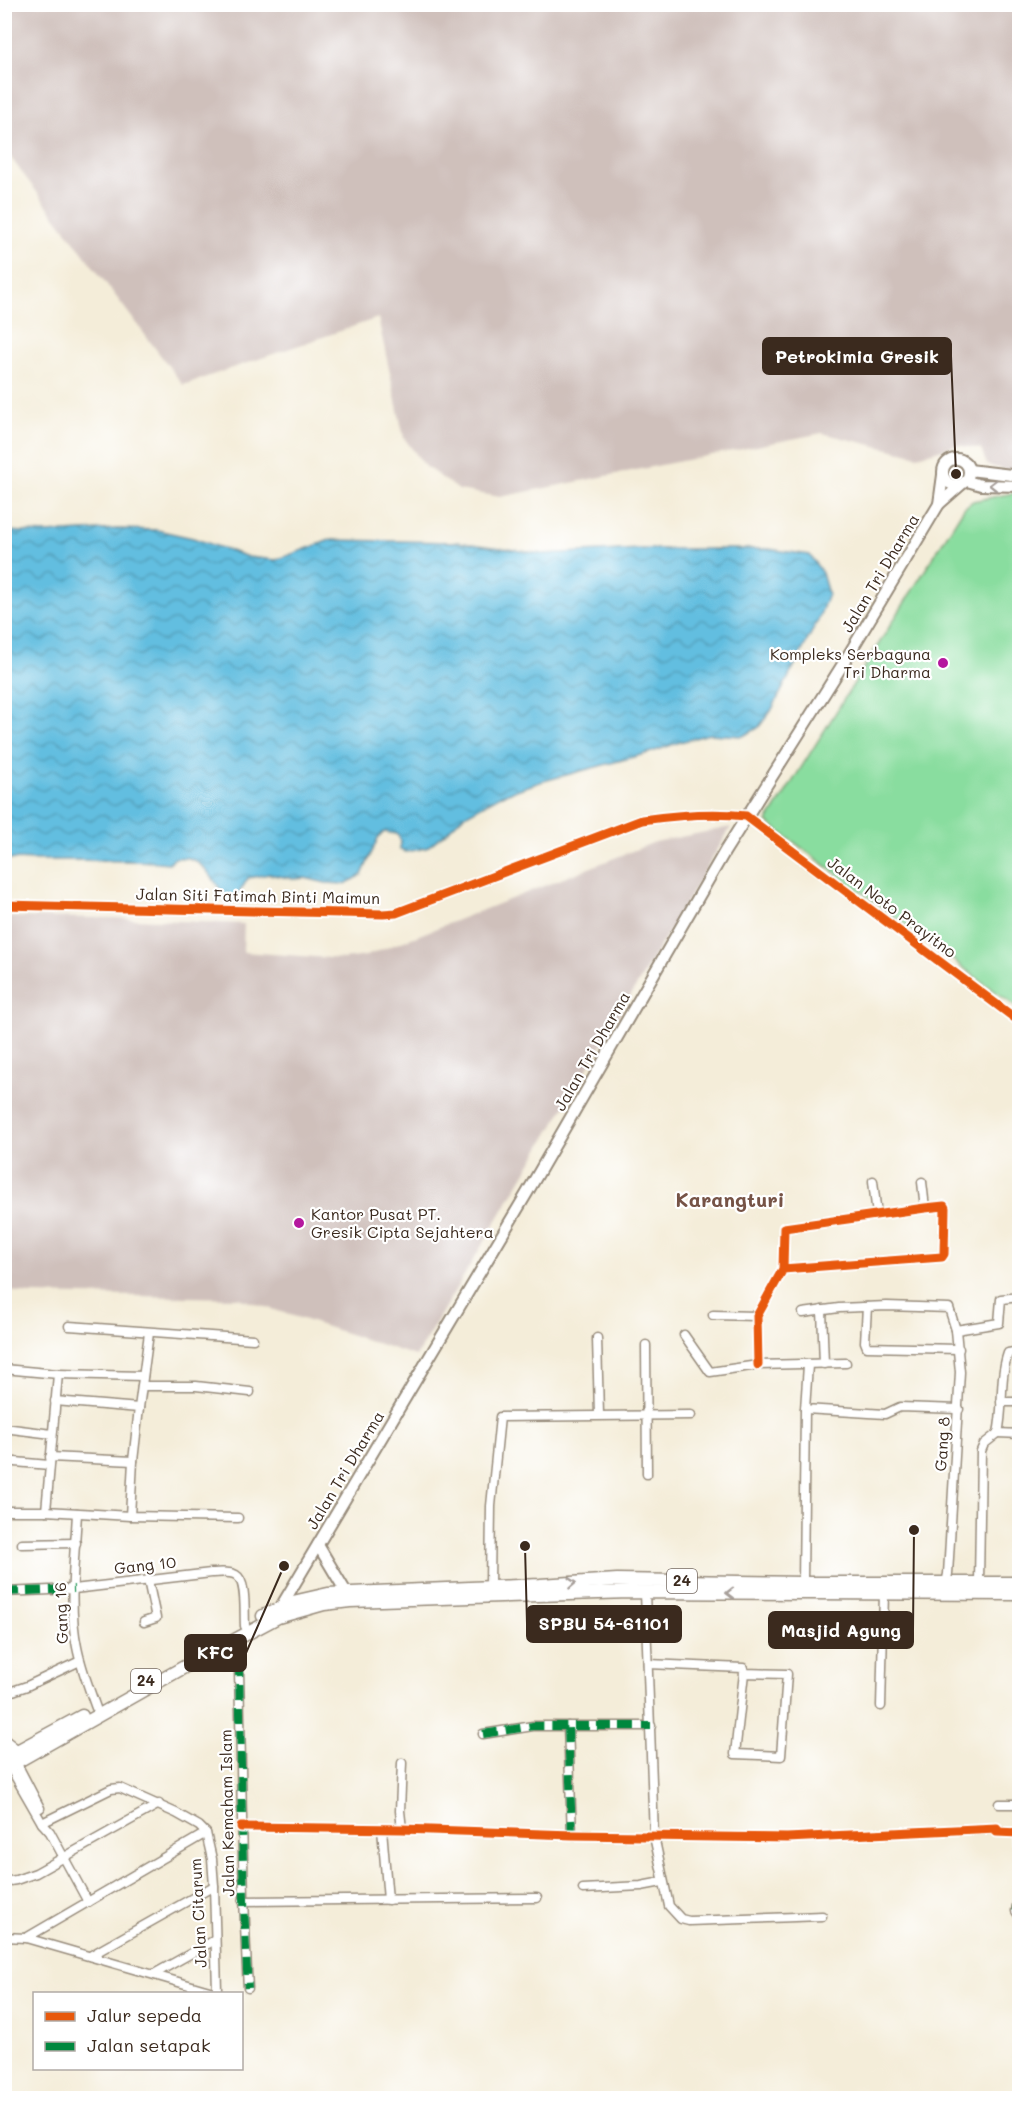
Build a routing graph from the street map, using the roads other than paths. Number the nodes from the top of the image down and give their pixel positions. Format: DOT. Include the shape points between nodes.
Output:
graph roads {
  1 [pos="943,476"];
  2 [pos="1020,476"];
  3 [pos="966,478"];
  4 [pos="1020,486"];
  5 [pos="939,504"];
  6 [pos="746,816"];
  7 [pos="4,904"];
  8 [pos="1020,1022"];
  9 [pos="873,1181"];
  10 [pos="922,1182"];
  11 [pos="925,1208"];
  12 [pos="876,1215"];
  13 [pos="783,1269"];
  14 [pos="1020,1297"];
  15 [pos="867,1307"];
  16 [pos="822,1310"];
  17 [pos="803,1313"];
  18 [pos="713,1315"];
  19 [pos="757,1316"];
  20 [pos="69,1326"];
  21 [pos="956,1330"];
  22 [pos="149,1333"];
  23 [pos="684,1335"];
  24 [pos="597,1338"];
  25 [pos="253,1339"];
  26 [pos="646,1345"];
  27 [pos="959,1349"];
  28 [pos="1020,1351"];
  29 [pos="846,1363"];
  30 [pos="824,1364"];
  31 [pos="758,1365"];
  32 [pos="808,1365"];
  33 [pos="4,1369"];
  34 [pos="58,1374"];
  35 [pos="143,1376"];
  36 [pos="142,1386"];
  37 [pos="250,1392"];
  38 [pos="55,1401"];
  39 [pos="1001,1402"];
  40 [pos="1020,1402"];
  41 [pos="139,1408"];
  42 [pos="805,1409"];
  43 [pos="959,1410"];
  44 [pos="599,1415"];
  45 [pos="647,1415"];
  46 [pos="691,1415"];
  47 [pos="4,1428"];
  48 [pos="52,1434"];
  49 [pos="998,1434"];
  50 [pos="1020,1434"];
  51 [pos="4,1461"];
  52 [pos="50,1461"];
  53 [pos="133,1461"];
  54 [pos="647,1474"];
  55 [pos="4,1511"];
  56 [pos="46,1511"];
  57 [pos="78,1513"];
  58 [pos="130,1516"];
  59 [pos="238,1518"];
  60 [pos="76,1543"];
  61 [pos="22,1544"];
  62 [pos="318,1545"];
  63 [pos="148,1580"];
  64 [pos="802,1583"];
  65 [pos="946,1583"];
  66 [pos="1020,1583"];
  67 [pos="490,1587"];
  68 [pos="979,1588"];
  69 [pos="74,1589"];
  70 [pos="4,1592"];
  71 [pos="645,1592"];
  72 [pos="884,1593"];
  73 [pos="1020,1594"];
  74 [pos="348,1597"];
  75 [pos="279,1612"];
  76 [pos="144,1622"];
  77 [pos="245,1626"];
  78 [pos="238,1638"];
  79 [pos="80,1661"];
  80 [pos="648,1664"];
  81 [pos="744,1673"];
  82 [pos="4,1694"];
  83 [pos="881,1706"];
  84 [pos="96,1708"];
  85 [pos="651,1725"];
  86 [pos="567,1726"];
  87 [pos="483,1734"];
  88 [pos="4,1739"];
  89 [pos="10,1760"];
  90 [pos="402,1763"];
  91 [pos="159,1804"];
  92 [pos="999,1804"];
  93 [pos="1020,1804"];
  94 [pos="46,1824"];
  95 [pos="242,1827"];
  96 [pos="382,1829"];
  97 [pos="402,1829"];
  98 [pos="206,1833"];
  99 [pos="572,1835"];
  100 [pos="654,1836"];
  101 [pos="1020,1848"];
  102 [pos="63,1858"];
  103 [pos="4,1882"];
  104 [pos="662,1882"];
  105 [pos="214,1886"];
  106 [pos="1020,1888"];
  107 [pos="583,1889"];
  108 [pos="537,1898"];
  109 [pos="388,1900"];
  110 [pos="243,1901"];
  111 [pos="88,1902"];
  112 [pos="822,1916"];
  113 [pos="1020,1917"];
  114 [pos="4,1937"];
  115 [pos="26,1938"];
  116 [pos="215,1940"];
  117 [pos="90,1956"];
  118 [pos="153,1974"];
  119 [pos="248,1988"];
  120 [pos="1020,2026"];
  121 [pos="1020,2037"];
  1 -- 3 [label="main road" via="951,484"];
  1 -- 3 [label="main road" via="945,464 955,458 965,462"];
  1 -- 5 [label="main road, Jalan Tri Dharma"];
  2 -- 3 [label="main road"];
  4 -- 3 [label="main road, one-way" via="981,485"];
  3 -- 5 [label="main road, Jalan Tri Dharma"];
  5 -- 6 [label="main road, Jalan Tri Dharma"];
  6 -- 7 [label="street, Jalan Siti Fatimah Binti Maimun" via="679,815 642,820 396,913"];
  6 -- 8 [label="street, Jalan Noto Prayitno"];
  6 -- 62 [label="main road, Jalan Tri Dharma"];
  9 -- 12 [label="street"];
  10 -- 11 [label="street"];
  11 -- 12 [label="street"];
  11 -- 13 [label="street" via="945,1208 942,1257"];
  12 -- 13 [label="street" via="784,1228"];
  13 -- 19 [label="street"];
  14 -- 21 [label="street" via="1001,1299 999,1323"];
  15 -- 16 [label="street"];
  15 -- 21 [label="street, Gang 8" via="948,1307"];
  15 -- 27 [label="street" via="867,1347"];
  16 -- 17 [label="street"];
  16 -- 30 [label="street"];
  18 -- 19 [label="street"];
  19 -- 31 [label="street"];
  20 -- 22 [label="street"];
  21 -- 27 [label="street, Gang 8"];
  22 -- 25 [label="street"];
  22 -- 35 [label="street"];
  23 -- 31 [label="street" via="708,1371"];
  24 -- 44 [label="street"];
  26 -- 45 [label="street"];
  27 -- 43 [label="street, Gang 8"];
  28 -- 39 [label="street" via="1008,1353"];
  29 -- 30 [label="street"];
  30 -- 32 [label="street"];
  31 -- 32 [label="street"];
  32 -- 42 [label="street"];
  33 -- 34 [label="street"];
  34 -- 35 [label="street"];
  34 -- 38 [label="street"];
  35 -- 36 [label="street"];
  36 -- 37 [label="street"];
  36 -- 41 [label="street"];
  38 -- 41 [label="street"];
  38 -- 48 [label="street"];
  39 -- 40 [label="street"];
  39 -- 49 [label="street"];
  41 -- 53 [label="street"];
  42 -- 43 [label="street" via="885,1414 900,1407"];
  42 -- 64 [label="street"];
  43 -- 65 [label="street, Gang 8"];
  44 -- 45 [label="street"];
  44 -- 67 [label="street" via="499,1419 490,1506"];
  45 -- 46 [label="street"];
  45 -- 54 [label="street"];
  47 -- 48 [label="street"];
  48 -- 52 [label="street"];
  49 -- 50 [label="street"];
  49 -- 68 [label="street" via="984,1444 980,1462"];
  51 -- 52 [label="street"];
  52 -- 53 [label="street"];
  52 -- 56 [label="street"];
  53 -- 58 [label="street"];
  55 -- 56 [label="street"];
  56 -- 57 [label="street"];
  57 -- 58 [label="street"];
  57 -- 60 [label="street, Gang 16"];
  58 -- 59 [label="street"];
  60 -- 61 [label="street"];
  60 -- 69 [label="street, Gang 16"];
  62 -- 74 [label="main road"];
  62 -- 75 [label="main road, Jalan Tri Dharma"];
  63 -- 69 [label="street, Gang 10"];
  63 -- 76 [label="street" via="156,1618"];
  63 -- 77 [label="street, Gang 10" via="212,1573 237,1575 243,1583"];
  64 -- 65 [label="highway, 24"];
  67 -- 64 [label="highway, 24, one-way" via="617,1580"];
  65 -- 68 [label="highway, 24"];
  66 -- 68 [label="highway, 24"];
  67 -- 74 [label="highway, 24"];
  68 -- 72 [label="highway, 24"];
  68 -- 73 [label="highway, 24"];
  69 -- 70 [label="street, Gang 10"];
  69 -- 79 [label="street, Gang 16"];
  72 -- 71 [label="highway, 24, one-way"];
  71 -- 74 [label="highway, 24"];
  71 -- 80 [label="street"];
  72 -- 83 [label="street"];
  74 -- 75 [label="highway, 24"];
  75 -- 77 [label="highway, 24"];
  75 -- 78 [label="highway, 24"];
  77 -- 84 [label="highway, 24"];
  78 -- 89 [label="highway, 24"];
  78 -- 95 [label="street, Jalan Kemaham Islam"];
  79 -- 82 [label="street"];
  79 -- 84 [label="street, Gang 16"];
  80 -- 81 [label="street" via="741,1668"];
  80 -- 85 [label="street"];
  81 -- 81 [label="street" via="735,1754 781,1756 787,1674"];
  84 -- 89 [label="highway, 24"];
  85 -- 86 [label="street"];
  85 -- 100 [label="street"];
  86 -- 87 [label="street" via="532,1726"];
  86 -- 99 [label="street"];
  88 -- 89 [label="street"];
  89 -- 94 [label="street"];
  90 -- 97 [label="street"];
  91 -- 94 [label="street, Jalan Citarum" via="120,1788"];
  91 -- 98 [label="street, Jalan Citarum"];
  91 -- 102 [label="street"];
  92 -- 93 [label="street"];
  94 -- 102 [label="street"];
  95 -- 96 [label="street"];
  95 -- 110 [label="street, Jalan Kemaham Islam"];
  96 -- 97 [label="street"];
  96 -- 109 [label="street"];
  97 -- 99 [label="street"];
  98 -- 105 [label="street, Jalan Citarum"];
  98 -- 111 [label="street"];
  99 -- 100 [label="street"];
  100 -- 101 [label="street" via="787,1838 997,1828 997,1832 1019,1833"];
  100 -- 104 [label="street"];
  102 -- 103 [label="street" via="26,1877"];
  102 -- 111 [label="street"];
  104 -- 107 [label="street"];
  104 -- 112 [label="street" via="669,1906 681,1919 689,1921"];
  105 -- 116 [label="street, Jalan Citarum"];
  105 -- 117 [label="street"];
  106 -- 113 [label="street" via="1016,1911"];
  108 -- 109 [label="street"];
  109 -- 110 [label="street"];
  110 -- 119 [label="street, Jalan Kemaham Islam"];
  111 -- 115 [label="street"];
  114 -- 115 [label="street, Jalan Citarum"];
  115 -- 117 [label="street, Jalan Citarum"];
  116 -- 118 [label="street"];
  116 -- 118 [label="street, Jalan Citarum" via="216,1992"];
  117 -- 118 [label="street, Jalan Citarum"];
  120 -- 121 [label="street"];
}
